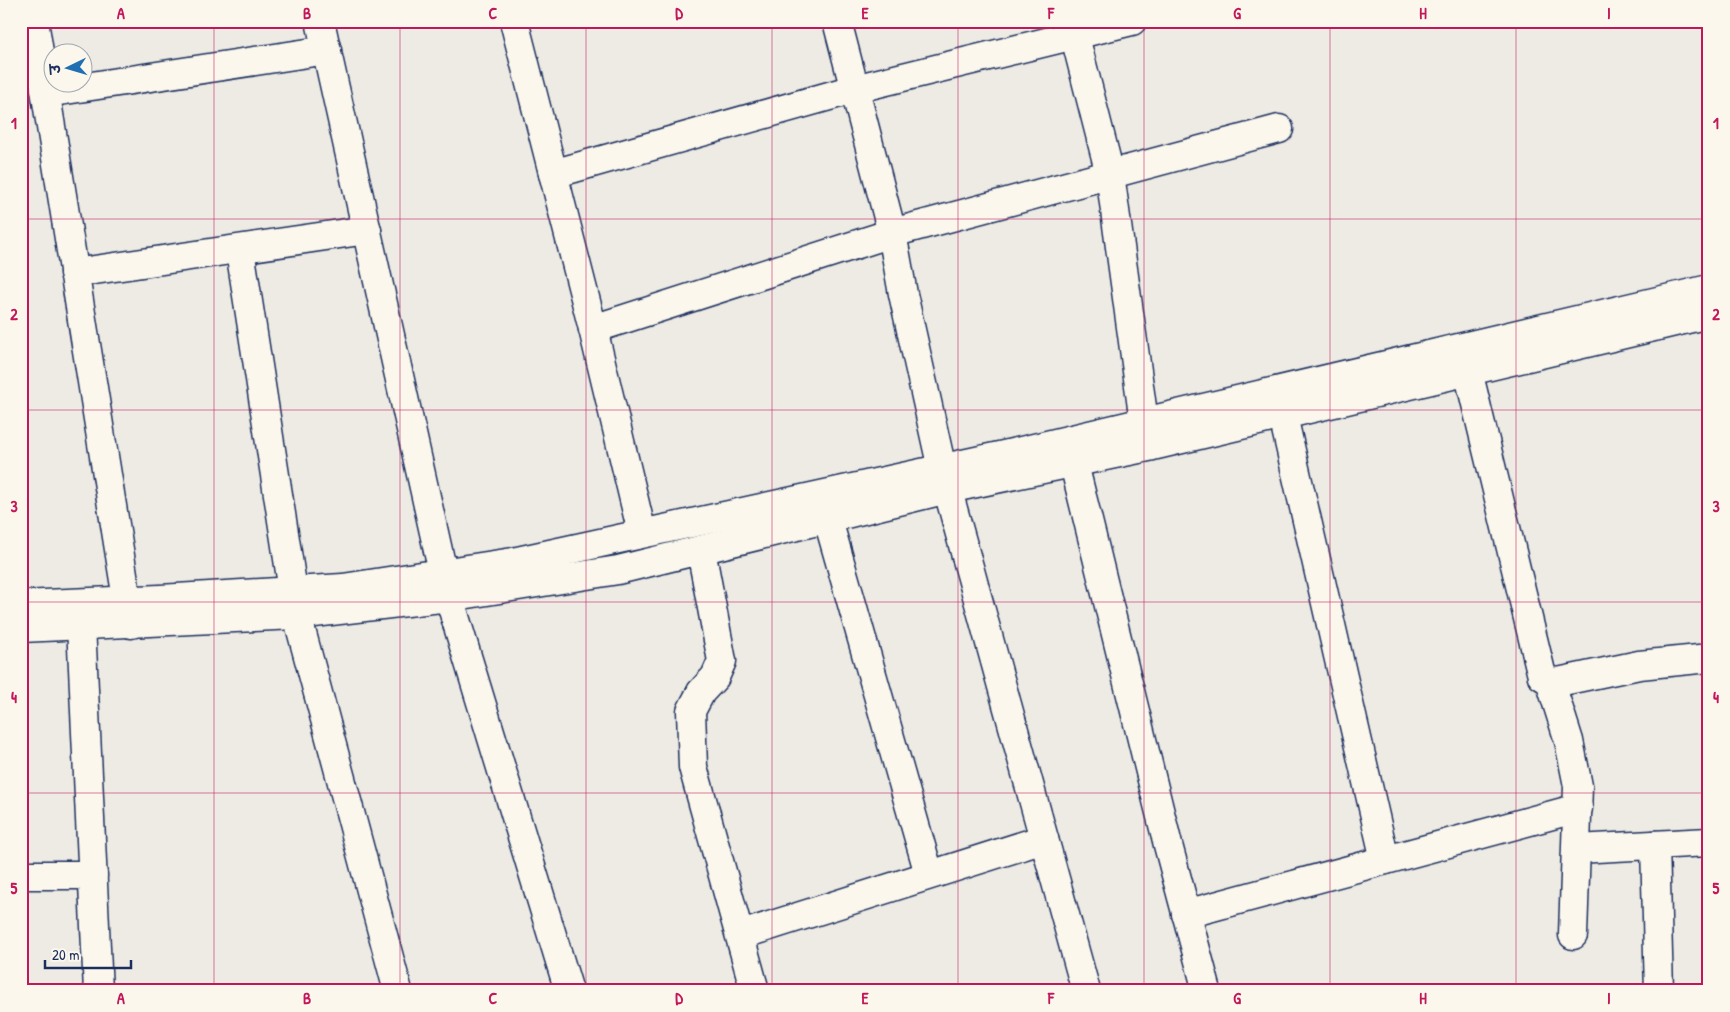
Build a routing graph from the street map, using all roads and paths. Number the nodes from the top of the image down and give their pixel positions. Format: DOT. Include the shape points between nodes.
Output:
graph roads {
  1 [pos="34,21"];
  2 [pos="320,21"];
  3 [pos="514,21"];
  4 [pos="837,21"];
  5 [pos="1132,21"];
  6 [pos="1073,28"];
  7 [pos="327,50"];
  8 [pos="854,89"];
  9 [pos="46,93"];
  10 [pos="1279,129"];
  11 [pos="553,174"];
  12 [pos="1110,174"];
  13 [pos="367,230"];
  14 [pos="892,233"];
  15 [pos="240,250"];
  16 [pos="74,273"];
  17 [pos="1709,289"];
  18 [pos="1709,314"];
  19 [pos="593,329"];
  20 [pos="1468,370"];
  21 [pos="1283,416"];
  22 [pos="1144,422"];
  23 [pos="1074,464"];
  24 [pos="945,479"];
  25 [pos="828,520"];
  26 [pos="642,533"];
  27 [pos="701,550"];
  28 [pos="446,585"];
  29 [pos="295,603"];
  30 [pos="21,605"];
  31 [pos="129,612"];
  32 [pos="81,625"];
  33 [pos="21,628"];
  34 [pos="1709,658"];
  35 [pos="1550,681"];
  36 [pos="1578,808"];
  37 [pos="1044,839"];
  38 [pos="1709,842"];
  39 [pos="1655,845"];
  40 [pos="1577,849"];
  41 [pos="1385,860"];
  42 [pos="929,874"];
  43 [pos="21,875"];
  44 [pos="94,875"];
  45 [pos="1186,914"];
  46 [pos="741,935"];
  47 [pos="1573,935"];
  48 [pos="98,991"];
  49 [pos="398,991"];
  50 [pos="569,991"];
  51 [pos="755,991"];
  52 [pos="1086,991"];
  53 [pos="1207,991"];
  54 [pos="1659,991"];
  1 -- 9 [label="street"];
  2 -- 7 [label="street"];
  3 -- 11 [label="street"];
  4 -- 8 [label="street"];
  5 -- 6 [label="street"];
  6 -- 8 [label="street"];
  6 -- 12 [label="street"];
  7 -- 9 [label="street"];
  7 -- 13 [label="street"];
  8 -- 11 [label="street"];
  8 -- 14 [label="street"];
  9 -- 16 [label="street"];
  10 -- 12 [label="street"];
  11 -- 19 [label="street"];
  12 -- 14 [label="street"];
  12 -- 22 [label="street"];
  13 -- 15 [label="street"];
  13 -- 28 [label="street"];
  14 -- 19 [label="street"];
  14 -- 24 [label="street"];
  15 -- 16 [label="street"];
  15 -- 29 [label="street"];
  16 -- 31 [label="street"];
  17 -- 22 [label="street"];
  18 -- 20 [label="street"];
  19 -- 26 [label="street"];
  20 -- 21 [label="street"];
  20 -- 35 [label="street" via="1542,676"];
  21 -- 23 [label="street"];
  21 -- 41 [label="street"];
  22 -- 24 [label="street"];
  23 -- 24 [label="street"];
  23 -- 45 [label="street"];
  24 -- 25 [label="street"];
  24 -- 26 [label="street"];
  24 -- 37 [label="street"];
  25 -- 27 [label="street"];
  25 -- 42 [label="street"];
  26 -- 28 [label="street" via="513,562"];
  27 -- 28 [label="street" via="618,570"];
  27 -- 46 [label="street" via="722,661 691,711 693,767"];
  28 -- 29 [label="street"];
  28 -- 50 [label="street"];
  29 -- 31 [label="street"];
  29 -- 49 [label="street"];
  30 -- 31 [label="street"];
  31 -- 32 [label="street"];
  32 -- 33 [label="street"];
  32 -- 44 [label="street"];
  34 -- 35 [label="street" via="1639,665"];
  35 -- 36 [label="street" via="1573,754"];
  36 -- 40 [label="street"];
  36 -- 41 [label="street"];
  37 -- 42 [label="street"];
  37 -- 52 [label="street"];
  38 -- 39 [label="street"];
  39 -- 40 [label="street"];
  39 -- 54 [label="street"];
  40 -- 47 [label="street"];
  41 -- 45 [label="street"];
  42 -- 46 [label="street"];
  43 -- 44 [label="street"];
  44 -- 48 [label="street"];
  45 -- 53 [label="street"];
  46 -- 51 [label="street"];
}
